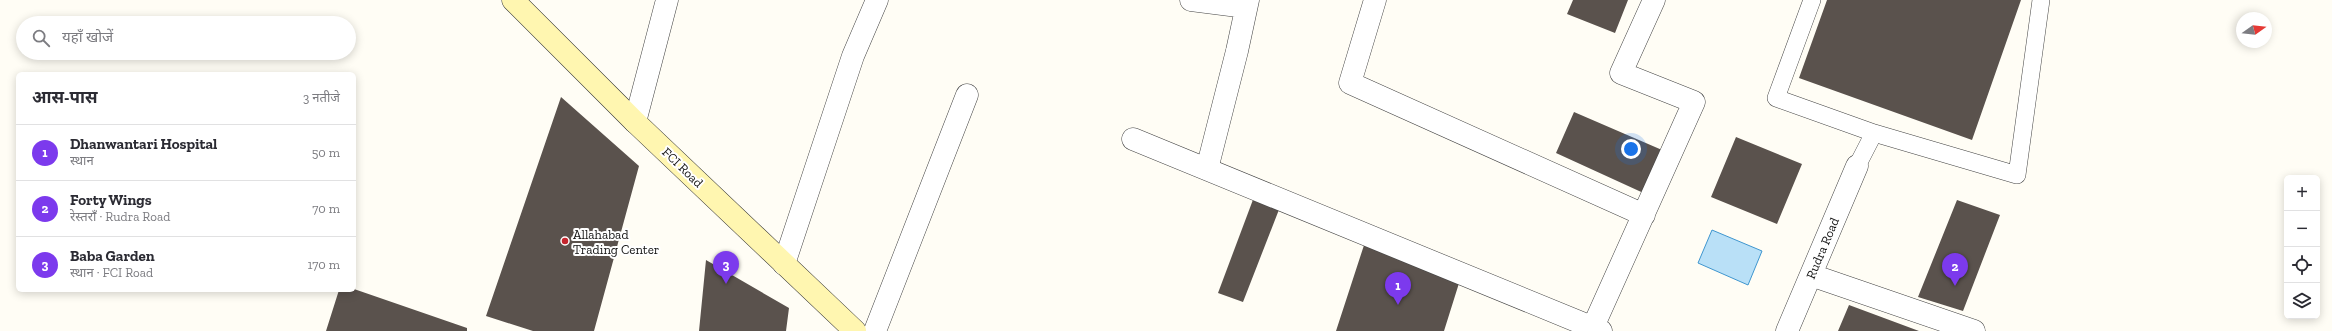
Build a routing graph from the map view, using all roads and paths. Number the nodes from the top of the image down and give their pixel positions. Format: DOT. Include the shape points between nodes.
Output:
graph roads {
  1 [pos="513,0"];
  2 [pos="667,0"];
  3 [pos="877,0"];
  4 [pos="1190,0"];
  5 [pos="1375,0"];
  6 [pos="1654,0"];
  7 [pos="1812,0"];
  8 [pos="2041,0"];
  9 [pos="1247,3"];
  10 [pos="967,95"];
  11 [pos="635,122"];
  12 [pos="1874,133"];
  13 [pos="1133,139"];
  14 [pos="1857,166"];
  15 [pos="1207,169"];
  16 [pos="1644,215"];
  17 [pos="784,264"];
  18 [pos="1811,275"];
  19 [pos="1597,329"];
  20 [pos="855,331"];
  21 [pos="875,331"];
  22 [pos="1787,331"];
  23 [pos="1974,331"];
  1 -- 11 [label="main road, FCI Road"];
  2 -- 11 [label="street"];
  3 -- 17 [label="street" via="853,56"];
  4 -- 9 [label="street"];
  5 -- 16 [label="street" via="1350,83"];
  6 -- 16 [label="street" via="1621,73 1694,102"];
  7 -- 12 [label="lane" via="1776,98"];
  8 -- 12 [label="lane" via="2017,175"];
  9 -- 15 [label="street"];
  10 -- 21 [label="street"];
  11 -- 17 [label="main road, FCI Road"];
  12 -- 14 [label="lane"];
  13 -- 15 [label="street"];
  14 -- 18 [label="street, Rudra Road"];
  15 -- 19 [label="street"];
  16 -- 19 [label="street"];
  17 -- 20 [label="main road, FCI Road"];
  18 -- 22 [label="street, Rudra Road"];
  18 -- 23 [label="street"];
}
